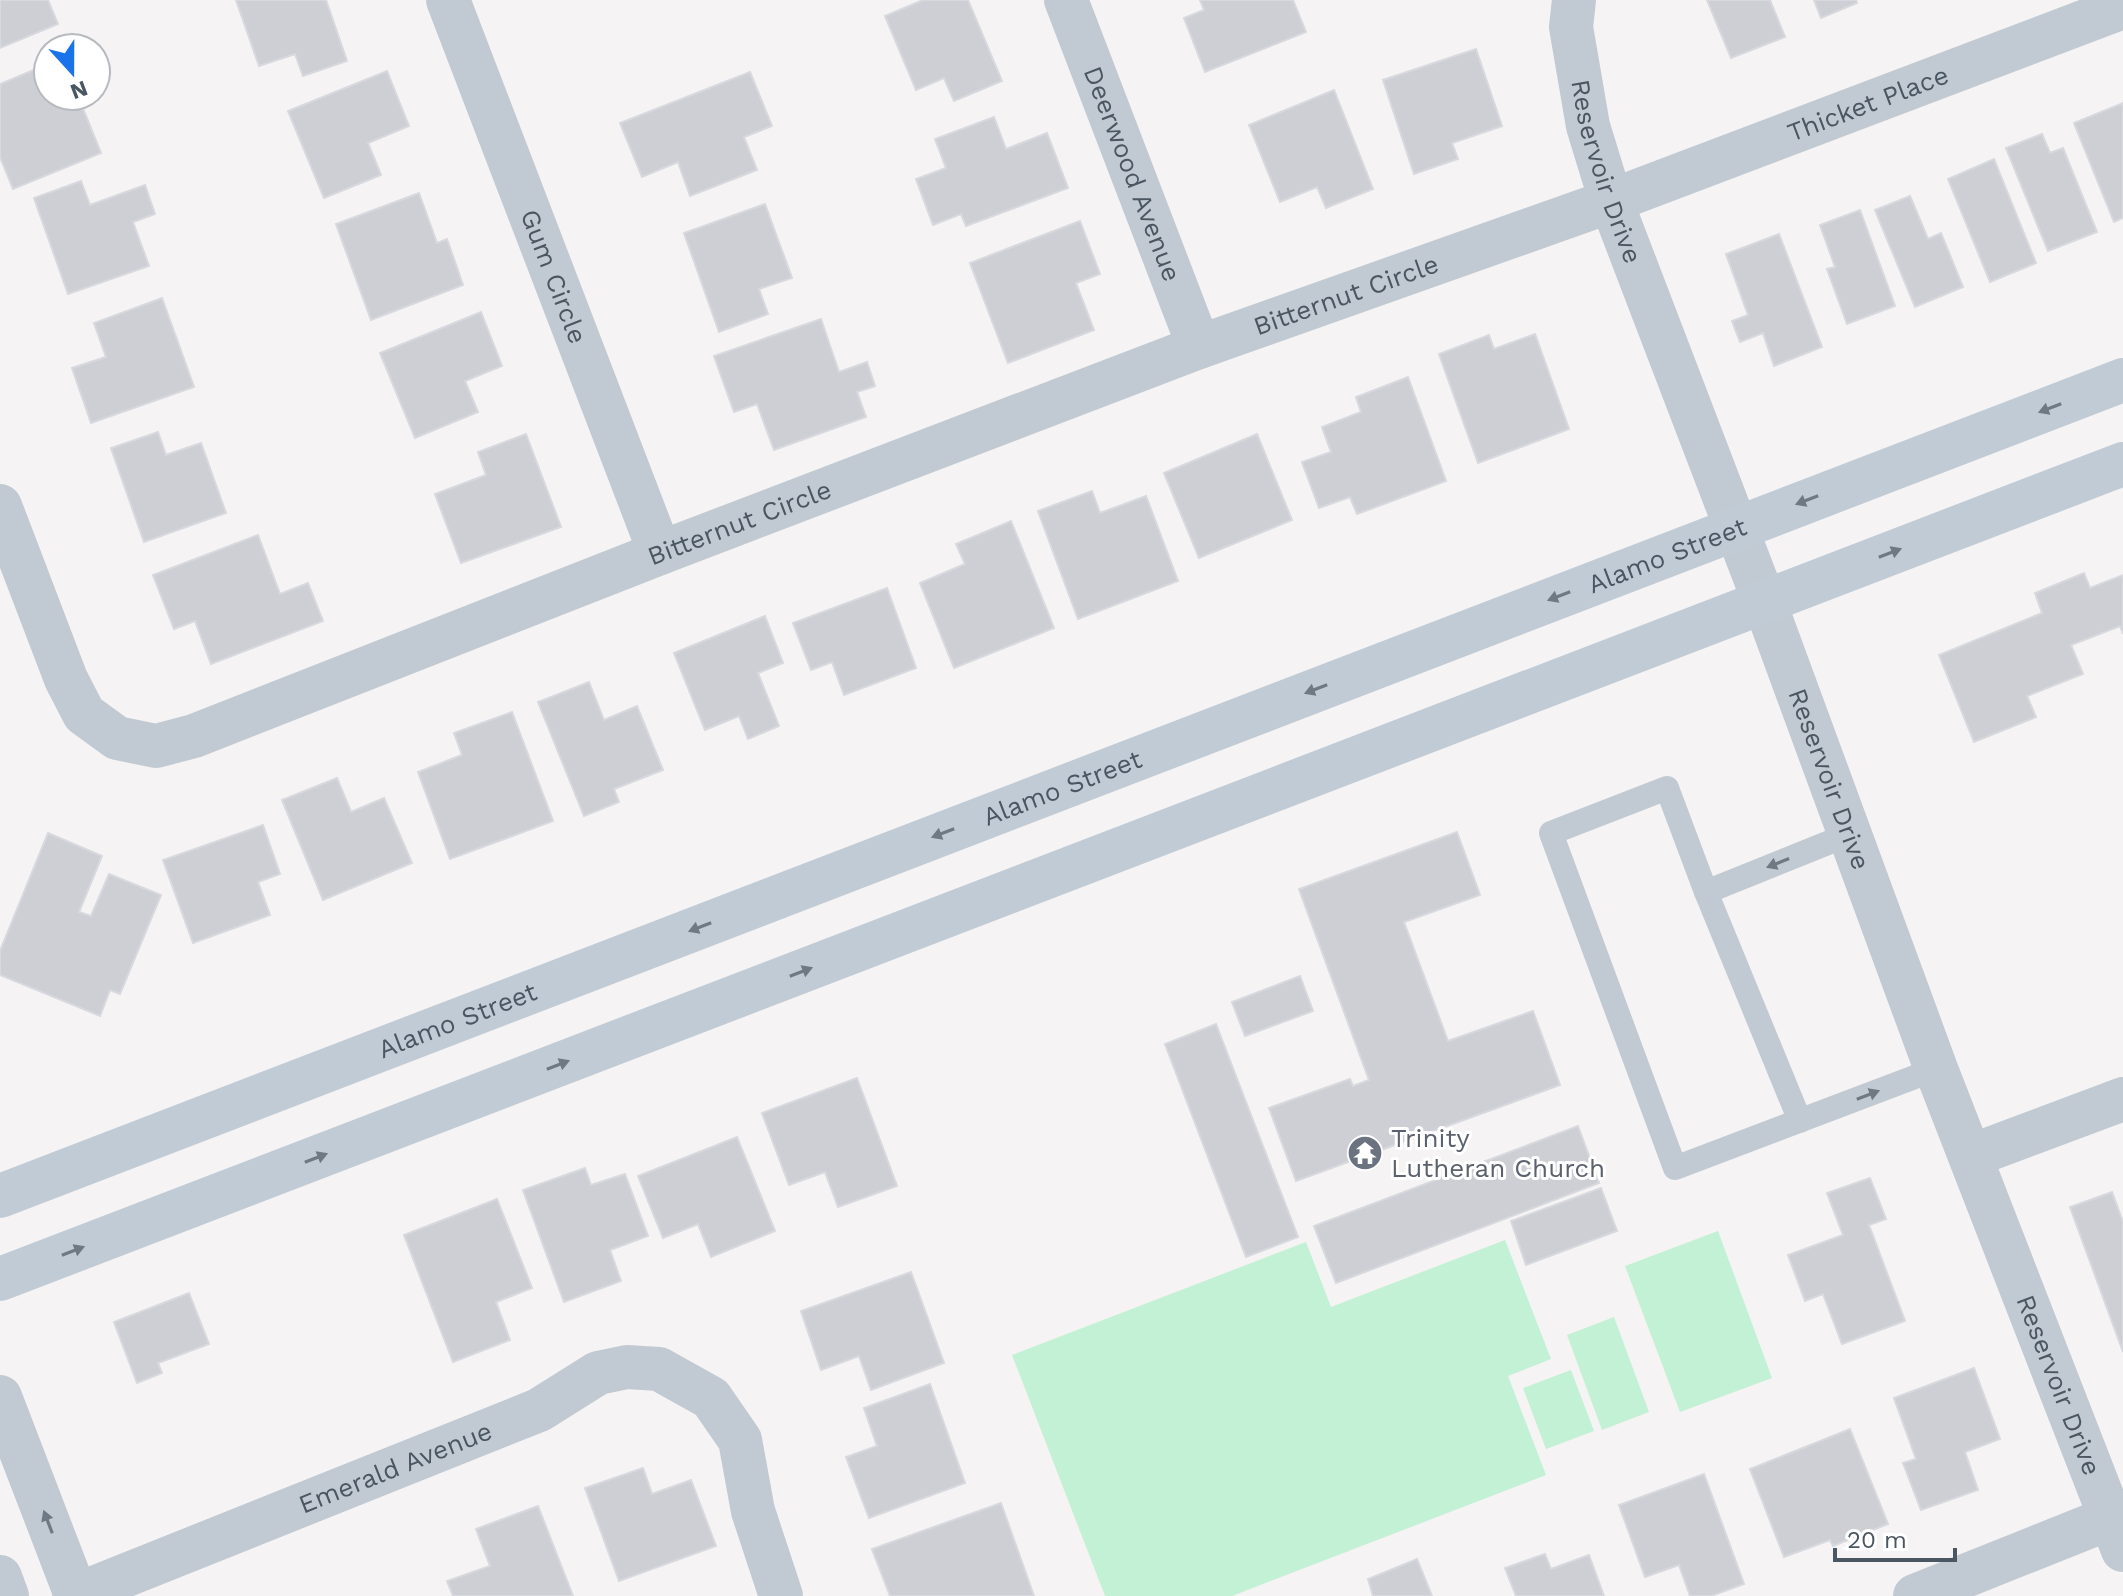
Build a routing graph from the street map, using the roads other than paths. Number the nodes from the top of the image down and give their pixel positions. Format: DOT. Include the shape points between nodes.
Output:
graph roads {
  1 [pos="448,0"];
  2 [pos="1066,0"];
  3 [pos="1574,0"];
  4 [pos="2123,7"];
  5 [pos="1611,201"];
  6 [pos="1199,347"];
  7 [pos="2123,380"];
  8 [pos="2123,464"];
  9 [pos="0,506"];
  10 [pos="1736,528"];
  11 [pos="660,553"];
  12 [pos="1764,601"];
  13 [pos="1850,834"];
  14 [pos="1706,892"];
  15 [pos="1936,1069"];
  16 [pos="2123,1099"];
  17 [pos="1800,1121"];
  18 [pos="1971,1156"];
  19 [pos="0,1196"];
  20 [pos="0,1279"];
  21 [pos="0,1397"];
  22 [pos="2113,1504"];
  23 [pos="0,1577"];
  24 [pos="7,1596"];
  25 [pos="75,1596"];
  26 [pos="781,1596"];
  27 [pos="1915,1596"];
  1 -- 11 [label="street, Gum Circle"];
  2 -- 6 [label="street, Deerwood Avenue"];
  3 -- 5 [label="street, Reservoir Drive" via="1571,27 1588,126"];
  4 -- 5 [label="street, Thicket Place"];
  5 -- 6 [label="street, Bitternut Circle"];
  5 -- 10 [label="street, Reservoir Drive"];
  6 -- 11 [label="street, Bitternut Circle"];
  7 -- 10 [label="main road, Alamo Street, one-way"];
  12 -- 8 [label="main road, one-way"];
  9 -- 11 [label="street, Bitternut Circle" via="84,714 117,738 156,746 194,736"];
  10 -- 12 [label="street, Reservoir Drive"];
  10 -- 19 [label="main road, Alamo Street, one-way"];
  12 -- 13 [label="street, Reservoir Drive"];
  20 -- 12 [label="main road, one-way"];
  13 -- 14 [label="lane, one-way"];
  13 -- 15 [label="street, Reservoir Drive"];
  14 -- 17 [label="lane"];
  14 -- 17 [label="lane" via="1667,788 1551,833 1675,1168"];
  17 -- 15 [label="lane, one-way"];
  15 -- 18 [label="street, Reservoir Drive"];
  16 -- 18 [label="street"];
  18 -- 22 [label="street, Reservoir Drive"];
  25 -- 21 [label="street, one-way"];
  22 -- 27 [label="street"];
  23 -- 24 [label="street"];
  25 -- 26 [label="street, Emerald Avenue" via="539,1410 598,1373 627,1367 659,1369 711,1398 740,1440 753,1511"];
}
